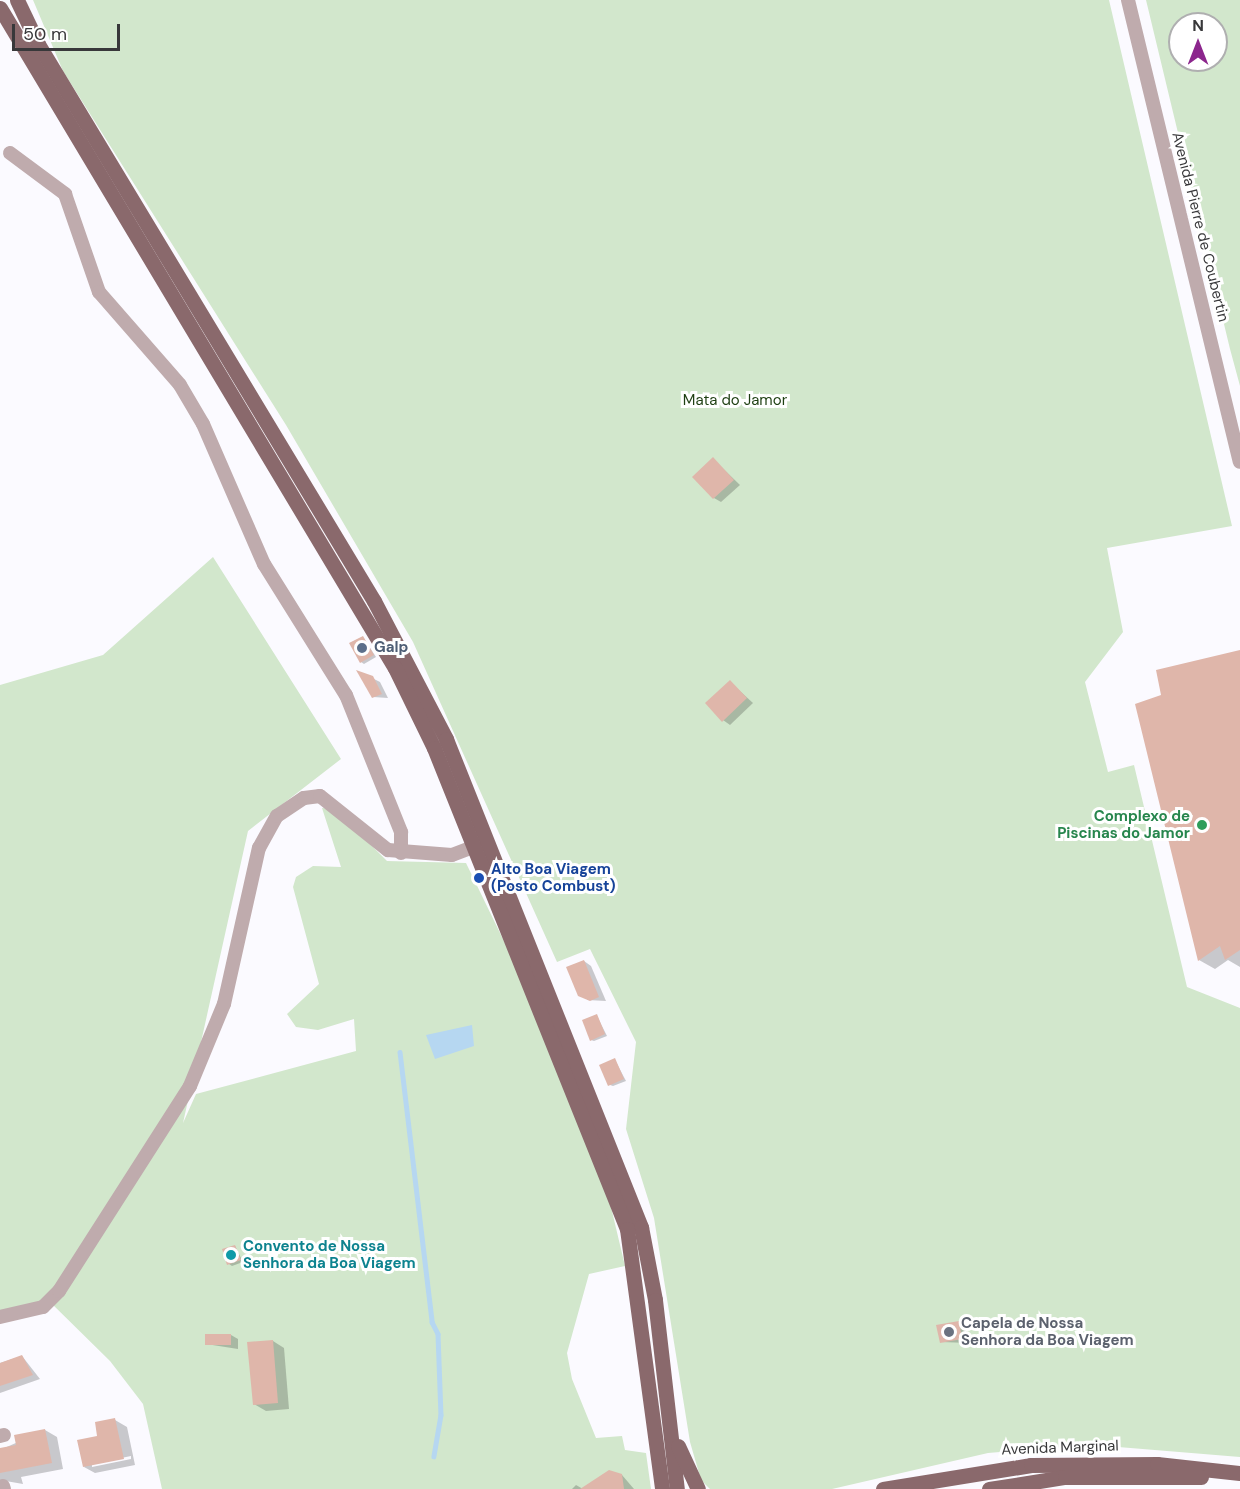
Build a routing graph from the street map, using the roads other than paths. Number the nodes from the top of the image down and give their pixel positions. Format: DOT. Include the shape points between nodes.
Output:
graph roads {
  1 [pos="16,0"];
  2 [pos="1128,0"];
  3 [pos="0,8"];
  4 [pos="10,153"];
  5 [pos="1240,462"];
  6 [pos="476,846"];
  7 [pos="401,853"];
  8 [pos="0,1317"];
  9 [pos="670,1425"];
  10 [pos="1240,1475"];
  11 [pos="662,1489"];
  12 [pos="676,1489"];
  13 [pos="698,1489"];
  14 [pos="883,1489"];
  15 [pos="989,1489"];
  1 -- 9 [label="main road" via="38,44 374,601 446,739 641,1227"];
  2 -- 5 [label="street, Avenida Pierre de Coubertin"];
  3 -- 6 [label="main road" via="395,668"];
  4 -- 7 [label="street" via="65,194 99,292 180,385 203,424 264,564 346,696 401,832"];
  6 -- 7 [label="street" via="452,855"];
  6 -- 11 [label="main road" via="627,1229"];
  7 -- 8 [label="street" via="376,843 351,816 320,796 303,798 266,829 224,1004 190,1086 59,1291 43,1307"];
  9 -- 12 [label="main road"];
  9 -- 13 [label="main road"];
  10 -- 14 [label="main road, Avenida Marginal" via="1157,1464 1031,1465"];
  10 -- 15 [label="main road, Avenida Marginal" via="1065,1477"];
}
